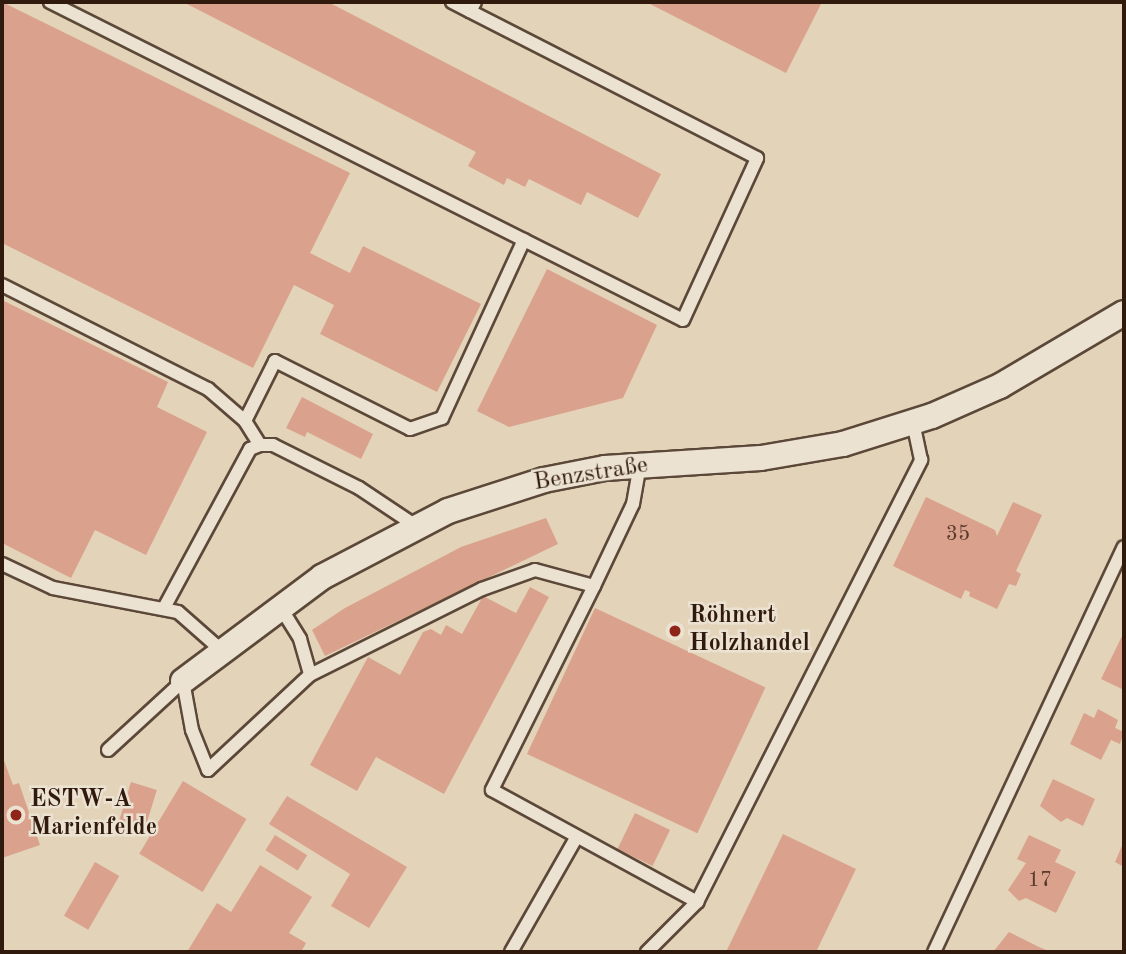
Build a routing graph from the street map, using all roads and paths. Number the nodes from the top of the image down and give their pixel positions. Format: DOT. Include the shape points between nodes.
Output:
graph roads {
  1 [pos="50,2"];
  2 [pos="452,2"];
  3 [pos="472,6"];
  4 [pos="524,240"];
  5 [pos="2,285"];
  6 [pos="1124,313"];
  7 [pos="245,421"];
  8 [pos="913,422"];
  9 [pos="260,445"];
  10 [pos="640,465"];
  11 [pos="416,526"];
  12 [pos="1124,547"];
  13 [pos="2,564"];
  14 [pos="594,586"];
  15 [pos="279,605"];
  16 [pos="164,608"];
  17 [pos="220,649"];
  18 [pos="310,675"];
  19 [pos="183,681"];
  20 [pos="108,750"];
  21 [pos="576,838"];
  22 [pos="697,902"];
  23 [pos="511,952"];
  24 [pos="646,952"];
  25 [pos="934,952"];
  1 -- 4 [label="lane"];
  2 -- 3 [label="lane"];
  3 -- 4 [label="lane" via="757,158 683,320"];
  4 -- 7 [label="lane" via="442,418 410,429 275,361"];
  5 -- 7 [label="lane" via="208,389"];
  6 -- 8 [label="street, Benzstraße" via="1000,386"];
  7 -- 9 [label="lane"];
  8 -- 10 [label="street, Benzstraße" via="843,444 761,458"];
  8 -- 22 [label="lane" via="921,460"];
  9 -- 11 [label="lane" via="273,445 359,488"];
  9 -- 16 [label="lane" via="250,449"];
  10 -- 11 [label="street, Benzstraße" via="544,480"];
  10 -- 14 [label="lane" via="633,504"];
  11 -- 15 [label="street, Benzstraße"];
  12 -- 25 [label="lane"];
  13 -- 16 [label="lane" via="53,588"];
  14 -- 18 [label="lane" via="535,570 482,589"];
  14 -- 21 [label="lane" via="492,790"];
  15 -- 17 [label="street, Benzstraße"];
  15 -- 18 [label="lane" via="300,639"];
  16 -- 17 [label="lane" via="178,612"];
  17 -- 19 [label="street, Benzstraße"];
  18 -- 19 [label="lane" via="208,770 192,730"];
  19 -- 20 [label="lane, Benzstraße"];
  21 -- 22 [label="lane"];
  21 -- 23 [label="lane"];
  22 -- 24 [label="lane"];
}
